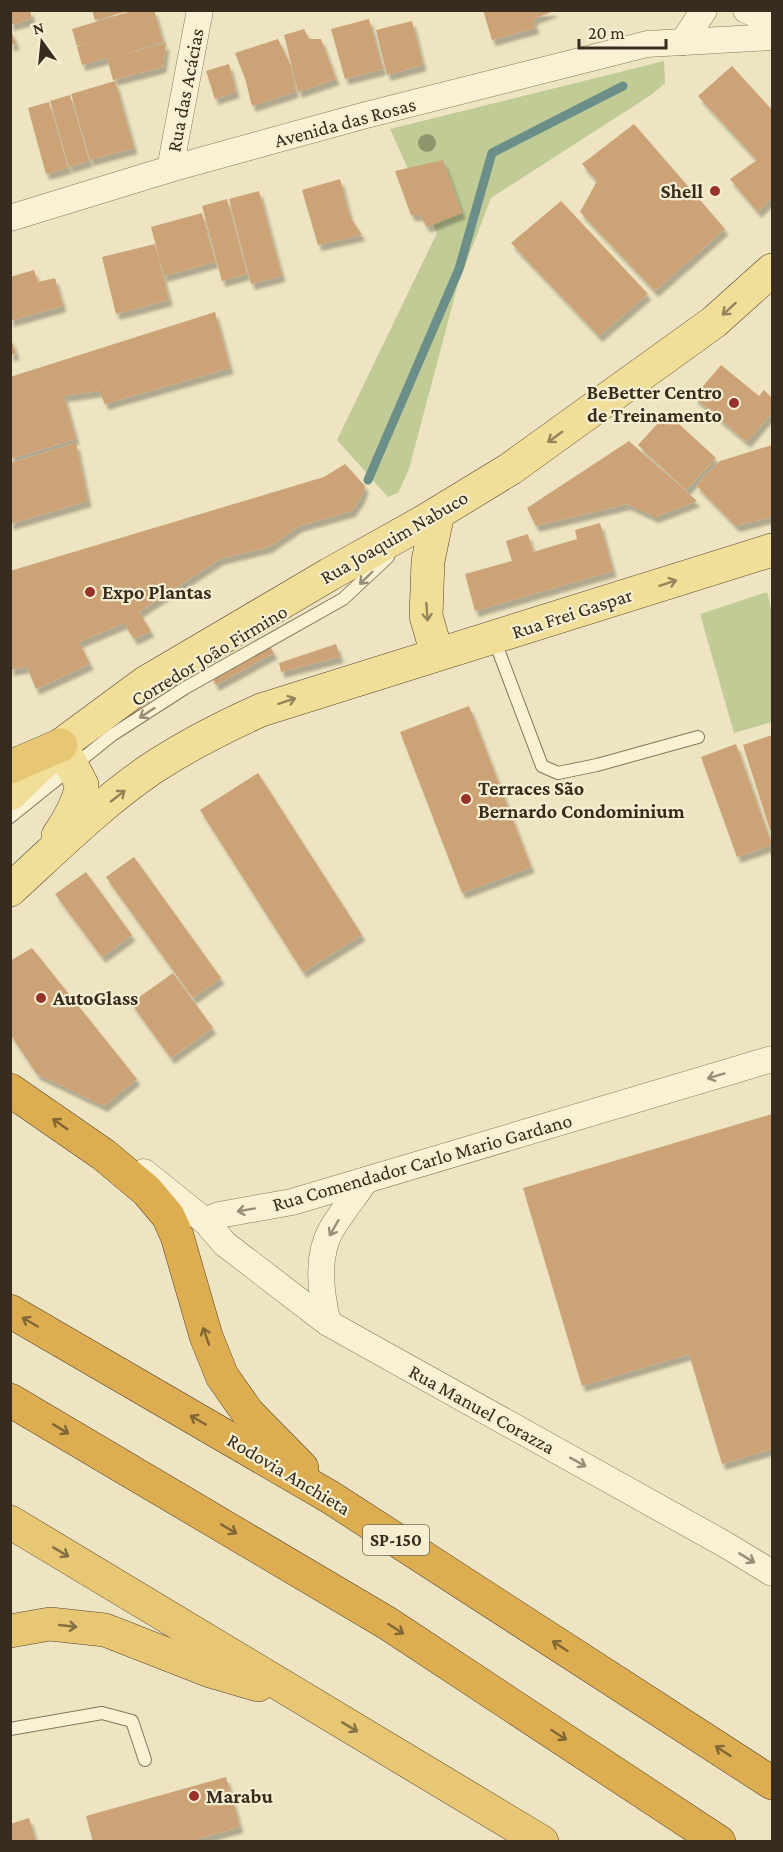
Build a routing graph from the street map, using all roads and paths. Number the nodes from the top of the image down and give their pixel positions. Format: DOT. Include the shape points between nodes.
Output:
graph roads {
  1 [pos="200,10"];
  2 [pos="704,10"];
  3 [pos="746,10"];
  4 [pos="772,18"];
  5 [pos="772,37"];
  6 [pos="682,42"];
  7 [pos="170,169"];
  8 [pos="10,218"];
  9 [pos="772,270"];
  10 [pos="430,518"];
  11 [pos="772,550"];
  12 [pos="493,638"];
  13 [pos="437,654"];
  14 [pos="698,737"];
  15 [pos="67,756"];
  16 [pos="10,767"];
  17 [pos="10,794"];
  18 [pos="10,817"];
  19 [pos="36,867"];
  20 [pos="10,890"];
  21 [pos="772,1059"];
  22 [pos="10,1090"];
  23 [pos="92,1147"];
  24 [pos="366,1180"];
  25 [pos="205,1221"];
  26 [pos="10,1311"];
  27 [pos="328,1323"];
  28 [pos="10,1400"];
  29 [pos="330,1497"];
  30 [pos="10,1522"];
  31 [pos="772,1573"];
  32 [pos="10,1631"];
  33 [pos="300,1697"];
  34 [pos="10,1729"];
  35 [pos="145,1760"];
  36 [pos="772,1783"];
  37 [pos="542,1842"];
  38 [pos="719,1842"];
  1 -- 7 [label="street, Rua das Acácias"];
  2 -- 6 [label="street"];
  3 -- 4 [label="street"];
  5 -- 6 [label="street, Avenida das Rosas"];
  6 -- 7 [label="street, Avenida das Rosas" via="647,44"];
  7 -- 8 [label="street, Avenida das Rosas"];
  9 -- 10 [label="main road, Rua Joaquim Nabuco, one-way" via="695,336 510,469"];
  10 -- 13 [label="main road, one-way" via="426,616"];
  10 -- 15 [label="main road, Rua Joaquim Nabuco, one-way" via="145,683"];
  12 -- 11 [label="main road, Rua Frei Gaspar, one-way"];
  12 -- 13 [label="main road, Rua Frei Gaspar"];
  12 -- 14 [label="lane" via="542,766 558,773"];
  19 -- 13 [label="main road, Rua Frei Gaspar, one-way" via="77,828 150,770 206,736 261,710"];
  15 -- 16 [label="highway"];
  15 -- 17 [label="main road, Rua Joaquim Nabuco"];
  15 -- 18 [label="lane"];
  15 -- 19 [label="main road" via="82,785 80,797"];
  19 -- 20 [label="main road"];
  21 -- 24 [label="street, Rua Comendador Carlo Mario Gardano, one-way"];
  23 -- 22 [label="highway, one-way"];
  23 -- 25 [label="street" via="112,1146"];
  29 -- 23 [label="highway, one-way" via="248,1413 222,1376 168,1216 147,1191"];
  24 -- 25 [label="street, Rua Comendador Carlo Mario Gardano, one-way" via="292,1202"];
  24 -- 27 [label="street, one-way" via="330,1232 321,1265 321,1297"];
  25 -- 27 [label="street, Rua Manuel Corazza" via="225,1244"];
  29 -- 26 [label="highway, Rodovia Anchieta / SP-150, one-way"];
  27 -- 31 [label="street, Rua Manuel Corazza, one-way"];
  28 -- 38 [label="highway, one-way" via="387,1623"];
  36 -- 29 [label="highway, Rodovia Anchieta / SP-150, one-way"];
  30 -- 33 [label="highway, one-way"];
  32 -- 33 [label="highway, one-way" via="50,1624 105,1630 210,1671"];
  33 -- 37 [label="highway, one-way"];
  34 -- 35 [label="lane" via="102,1713 132,1721"];
}
